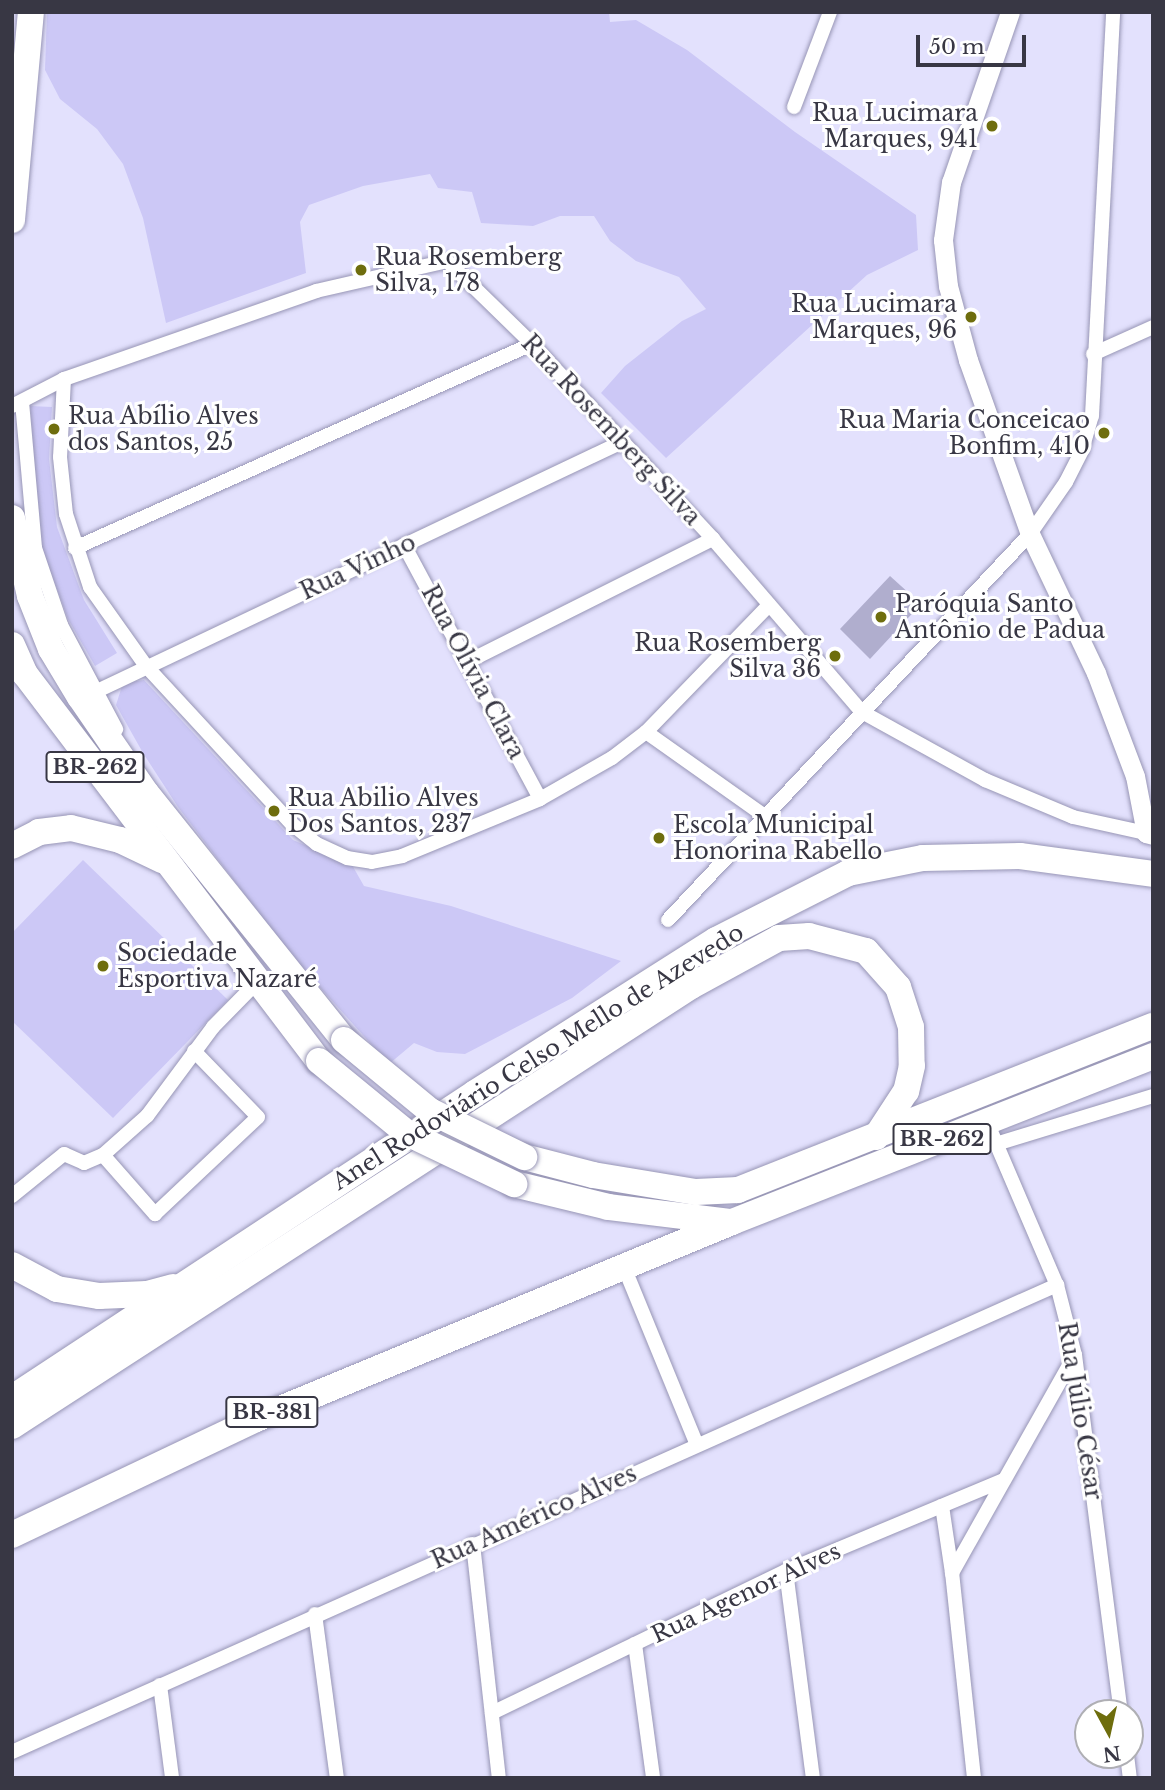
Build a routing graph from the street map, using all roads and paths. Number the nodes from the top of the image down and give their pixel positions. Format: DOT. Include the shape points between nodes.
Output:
graph roads {
  1 [pos="31,12"];
  2 [pos="830,12"];
  3 [pos="1010,12"];
  4 [pos="1114,12"];
  5 [pos="794,107"];
  6 [pos="12,220"];
  7 [pos="1153,327"];
  8 [pos="532,344"];
  9 [pos="1093,354"];
  10 [pos="64,379"];
  11 [pos="17,404"];
  12 [pos="622,442"];
  13 [pos="12,518"];
  14 [pos="1030,534"];
  15 [pos="713,539"];
  16 [pos="404,545"];
  17 [pos="75,548"];
  18 [pos="769,605"];
  19 [pos="12,645"];
  20 [pos="469,661"];
  21 [pos="146,666"];
  22 [pos="95,692"];
  23 [pos="862,712"];
  24 [pos="646,732"];
  25 [pos="146,793"];
  26 [pos="540,799"];
  27 [pos="766,817"];
  28 [pos="1150,834"];
  29 [pos="12,846"];
  30 [pos="164,861"];
  31 [pos="1153,874"];
  32 [pos="668,920"];
  33 [pos="258,981"];
  34 [pos="1153,1026"];
  35 [pos="194,1051"];
  36 [pos="1153,1056"];
  37 [pos="1153,1096"];
  38 [pos="992,1133"];
  39 [pos="876,1137"];
  40 [pos="103,1155"];
  41 [pos="12,1196"];
  42 [pos="732,1222"];
  43 [pos="12,1265"];
  44 [pos="624,1267"];
  45 [pos="188,1283"];
  46 [pos="1057,1285"];
  47 [pos="1075,1355"];
  48 [pos="12,1398"];
  49 [pos="12,1426"];
  50 [pos="697,1444"];
  51 [pos="1004,1480"];
  52 [pos="942,1506"];
  53 [pos="12,1535"];
  54 [pos="472,1544"];
  55 [pos="786,1572"];
  56 [pos="952,1573"];
  57 [pos="316,1614"];
  58 [pos="635,1644"];
  59 [pos="160,1685"];
  60 [pos="1119,1699"];
  61 [pos="492,1713"];
  62 [pos="12,1752"];
  63 [pos="172,1778"];
  64 [pos="338,1778"];
  65 [pos="499,1778"];
  66 [pos="653,1778"];
  67 [pos="813,1778"];
  68 [pos="974,1778"];
  1 -- 6 [label="highway"];
  2 -- 5 [label="street"];
  3 -- 14 [label="street" via="951,182 943,240 948,286 968,360"];
  4 -- 9 [label="street"];
  7 -- 9 [label="street"];
  8 -- 10 [label="street, Rua Rosemberg Silva" via="447,261 316,292"];
  8 -- 12 [label="street, Rua Rosemberg Silva"];
  8 -- 17 [label="street"];
  9 -- 14 [label="street" via="1093,416 1082,450"];
  10 -- 11 [label="street, Rua Rosemberg Silva"];
  10 -- 17 [label="street" via="60,457"];
  11 -- 22 [label="street" via="35,548 61,625"];
  12 -- 15 [label="street, Rua Rosemberg Silva"];
  12 -- 16 [label="street, Rua Vinho"];
  13 -- 25 [label="highway, BR-262" via="30,596 51,649"];
  14 -- 23 [label="street"];
  14 -- 28 [label="street" via="1100,685 1135,776"];
  15 -- 18 [label="street, Rua Rosemberg Silva"];
  15 -- 20 [label="street"];
  16 -- 20 [label="street, Rua Olívia Clara"];
  16 -- 21 [label="street, Rua Vinho"];
  17 -- 21 [label="street" via="90,587"];
  18 -- 23 [label="street, Rua Rosemberg Silva"];
  18 -- 24 [label="street"];
  19 -- 30 [label="highway, BR-262" via="25,674"];
  20 -- 26 [label="street, Rua Olívia Clara"];
  21 -- 22 [label="street, Rua Vinho"];
  21 -- 26 [label="street" via="292,824 317,844 346,858 372,862 402,856"];
  22 -- 25 [label="street" via="128,748"];
  23 -- 27 [label="street"];
  23 -- 28 [label="street, Rua Rosemberg Silva" via="985,780 1073,817"];
  24 -- 26 [label="street" via="612,758"];
  24 -- 27 [label="street"];
  25 -- 39 [label="highway, BR-262, bridge" via="344,1040 430,1111 524,1157 593,1175 684,1190 738,1190"];
  27 -- 32 [label="street"];
  29 -- 30 [label="highway" via="39,832 71,828 120,840"];
  30 -- 33 [label="highway, BR-262"];
  31 -- 45 [label="highway, Anel Rodoviário Celso Mello de Azevedo" via="1020,856 923,858 848,873 716,940"];
  33 -- 35 [label="street"];
  33 -- 42 [label="highway, BR-262, bridge" via="319,1061 407,1133 513,1184 608,1207"];
  34 -- 39 [label="highway, BR-262"];
  35 -- 40 [label="street" via="146,1116"];
  35 -- 40 [label="street" via="258,1117 155,1214"];
  36 -- 38 [label="highway, BR-262"];
  37 -- 38 [label="street"];
  38 -- 42 [label="highway, BR-262"];
  38 -- 46 [label="street, Rua Júlio César"];
  39 -- 49 [label="highway" via="906,1091 912,1066 911,1027 898,987 866,951 809,936 779,938 691,986"];
  40 -- 41 [label="street" via="84,1163 64,1154"];
  42 -- 44 [label="highway, BR-381"];
  43 -- 45 [label="highway" via="57,1289 99,1296 147,1294"];
  44 -- 50 [label="street"];
  44 -- 53 [label="highway, BR-381" via="256,1419"];
  45 -- 48 [label="highway, Anel Rodoviário Celso Mello de Azevedo"];
  46 -- 47 [label="street, Rua Júlio César"];
  46 -- 50 [label="street, Rua Américo Alves"];
  47 -- 51 [label="street"];
  47 -- 60 [label="street, Rua Júlio César"];
  50 -- 54 [label="street, Rua Américo Alves"];
  51 -- 52 [label="street, Rua Agenor Alves"];
  51 -- 56 [label="street"];
  52 -- 55 [label="street, Rua Agenor Alves"];
  52 -- 56 [label="street"];
  54 -- 57 [label="street, Rua Américo Alves"];
  54 -- 61 [label="street"];
  55 -- 58 [label="street, Rua Agenor Alves"];
  55 -- 67 [label="street"];
  56 -- 68 [label="street"];
  57 -- 59 [label="street, Rua Américo Alves"];
  57 -- 64 [label="street"];
  58 -- 61 [label="street, Rua Agenor Alves"];
  58 -- 66 [label="street"];
  59 -- 62 [label="street, Rua Américo Alves"];
  59 -- 63 [label="street"];
  61 -- 65 [label="street"];
}
